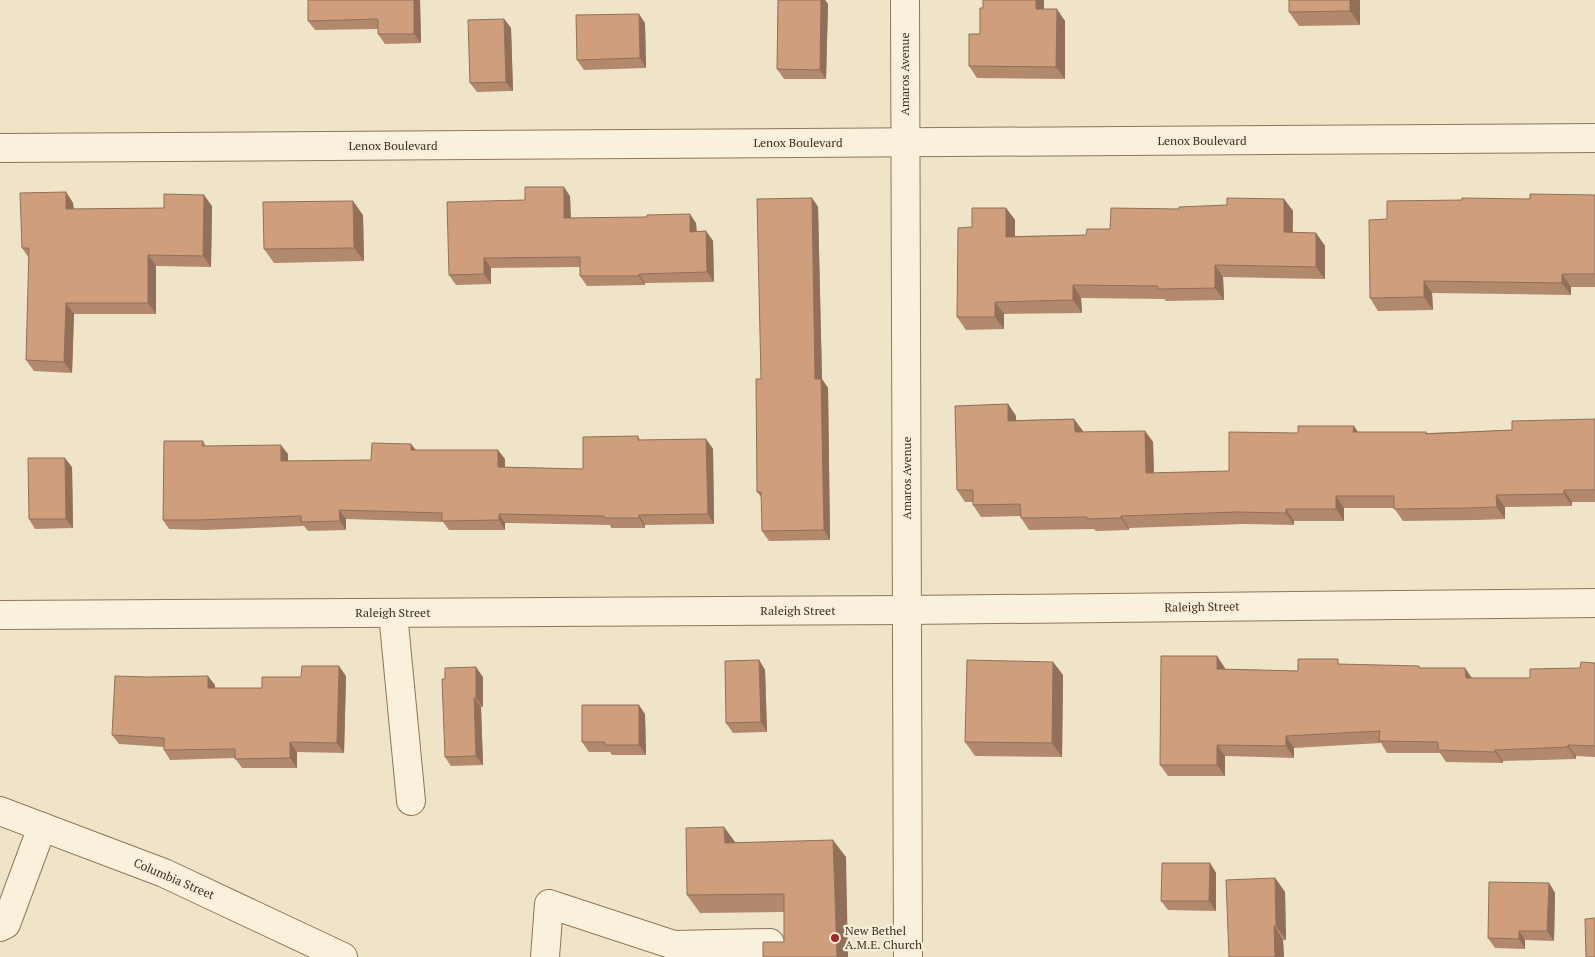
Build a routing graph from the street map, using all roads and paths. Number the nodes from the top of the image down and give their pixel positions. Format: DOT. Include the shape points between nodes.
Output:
graph roads {
  1 [pos="905,0"];
  2 [pos="1595,138"];
  3 [pos="905,143"];
  4 [pos="0,148"];
  5 [pos="1595,603"];
  6 [pos="907,610"];
  7 [pos="394,613"];
  8 [pos="0,615"];
  9 [pos="411,801"];
  10 [pos="0,810"];
  11 [pos="42,827"];
  12 [pos="0,927"];
  13 [pos="770,943"];
  14 [pos="328,954"];
  15 [pos="545,957"];
  16 [pos="908,957"];
  1 -- 3 [label="street, Amaros Avenue"];
  2 -- 3 [label="street, Lenox Boulevard"];
  3 -- 4 [label="street, Lenox Boulevard"];
  3 -- 6 [label="street, Amaros Avenue"];
  5 -- 6 [label="street, Raleigh Street"];
  6 -- 7 [label="street, Raleigh Street"];
  6 -- 16 [label="street, Amaros Avenue"];
  7 -- 8 [label="street, Raleigh Street"];
  7 -- 9 [label="street"];
  10 -- 11 [label="street, Columbia Street"];
  11 -- 12 [label="street" via="6,924"];
  11 -- 14 [label="street, Columbia Street" via="164,873"];
  13 -- 15 [label="street" via="674,945 549,904"];
}
